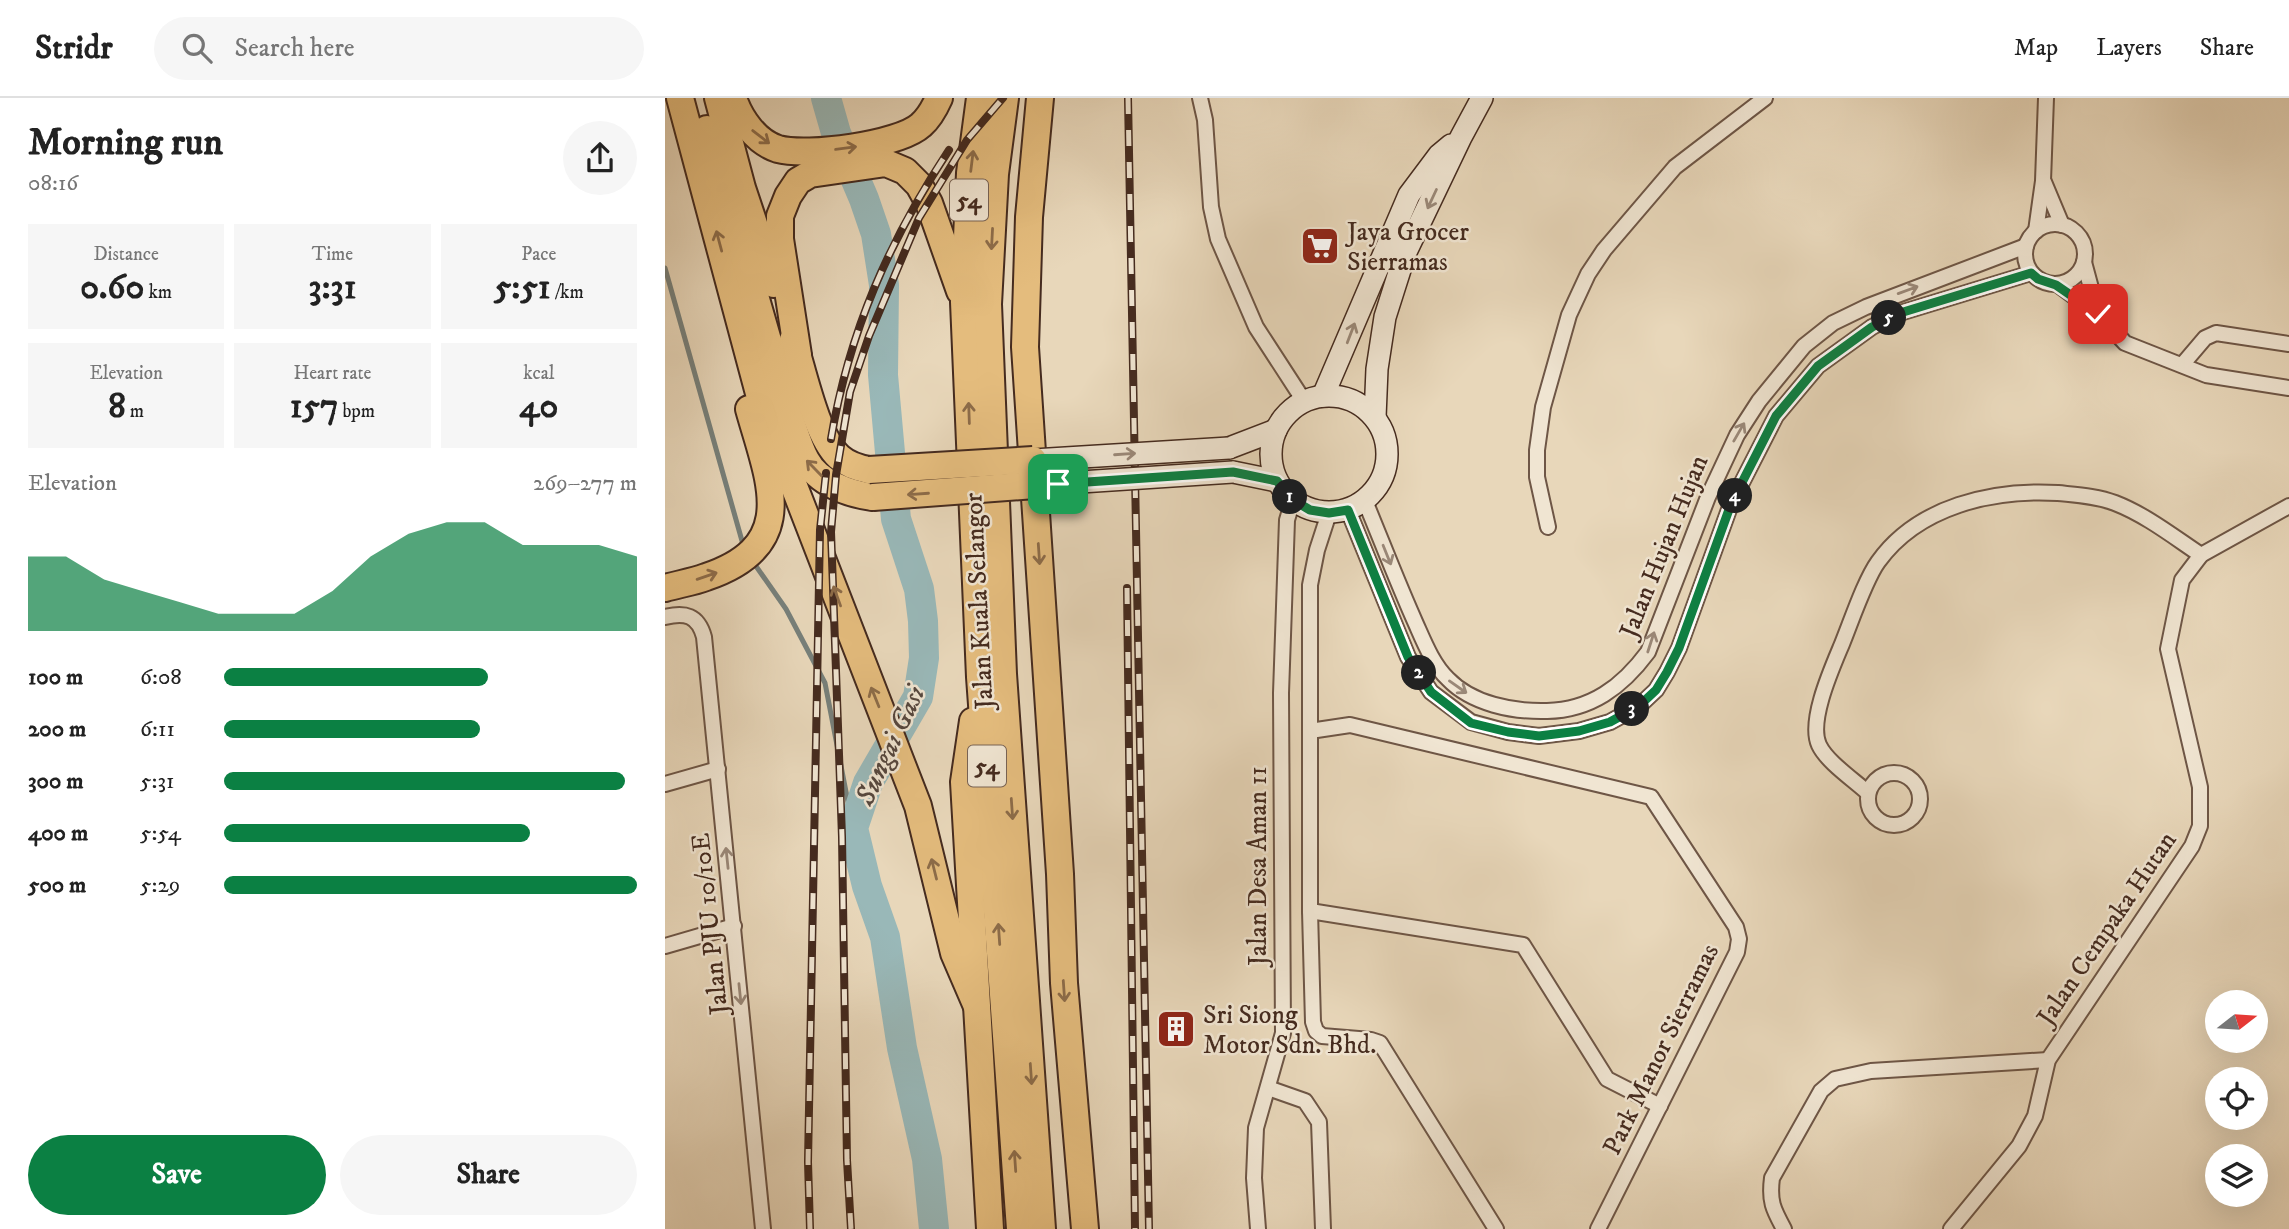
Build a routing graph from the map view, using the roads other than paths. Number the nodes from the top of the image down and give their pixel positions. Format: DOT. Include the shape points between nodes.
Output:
graph roads {
  1 [pos="680,98"];
  2 [pos="698,98"];
  3 [pos="718,98"];
  4 [pos="733,98"];
  5 [pos="939,98"];
  6 [pos="979,98"];
  7 [pos="1005,98"];
  8 [pos="1040,98"];
  9 [pos="1200,98"];
  10 [pos="1482,98"];
  11 [pos="1765,98"];
  12 [pos="2046,98"];
  13 [pos="1461,137"];
  14 [pos="886,152"];
  15 [pos="808,163"];
  16 [pos="2043,181"];
  17 [pos="2062,225"];
  18 [pos="2036,231"];
  19 [pos="2026,246"];
  20 [pos="2084,262"];
  21 [pos="2031,273"];
  22 [pos="730,283"];
  23 [pos="2056,285"];
  24 [pos="964,302"];
  25 [pos="2098,314"];
  26 [pos="2289,344"];
  27 [pos="798,355"];
  28 [pos="2182,365"];
  29 [pos="2289,387"];
  30 [pos="1314,398"];
  31 [pos="1375,417"];
  32 [pos="1276,430"];
  33 [pos="1034,473"];
  34 [pos="1277,481"];
  35 [pos="1293,500"];
  36 [pos="2289,506"];
  37 [pos="1348,508"];
  38 [pos="1548,527"];
  39 [pos="2201,555"];
  40 [pos="665,588"];
  41 [pos="665,617"];
  42 [pos="980,677"];
  43 [pos="1310,731"];
  44 [pos="718,769"];
  45 [pos="665,784"];
  46 [pos="1868,793"];
  47 [pos="1310,911"];
  48 [pos="734,926"];
  49 [pos="665,946"];
  50 [pos="976,1004"];
  51 [pos="2047,1060"];
  52 [pos="1268,1088"];
  53 [pos="1660,1106"];
  54 [pos="763,1229"];
  55 [pos="990,1229"];
  56 [pos="1020,1229"];
  57 [pos="1042,1229"];
  58 [pos="1085,1229"];
  59 [pos="1258,1229"];
  60 [pos="1323,1229"];
  61 [pos="1496,1229"];
  62 [pos="1598,1229"];
  63 [pos="1784,1229"];
  64 [pos="1951,1229"];
  22 -- 1 [label="highway, one-way"];
  33 -- 2 [label="highway, one-way, bridge" via="873,497 834,486 807,463"];
  3 -- 27 [label="highway"];
  4 -- 15 [label="highway, one-way" via="755,135"];
  5 -- 14 [label="highway" via="921,125"];
  24 -- 6 [label="highway, Jalan Kuala Selangor / 54, one-way"];
  7 -- 57 [label="highway, Jalan Kuala Selangor / 54, one-way" via="995,174 988,304 1003,674"];
  8 -- 33 [label="highway" via="1028,216 1025,347"];
  9 -- 30 [label="street" via="1218,239 1256,327"];
  10 -- 13 [label="street"];
  11 -- 38 [label="street" via="1675,167 1588,274 1569,315 1543,407 1537,477"];
  12 -- 16 [label="street"];
  30 -- 13 [label="street, one-way" via="1409,195 1439,155"];
  13 -- 31 [label="street, one-way" via="1405,254 1389,305 1377,369"];
  14 -- 15 [label="highway"];
  14 -- 24 [label="highway" via="919,185 929,203"];
  15 -- 27 [label="highway" via="780,216"];
  16 -- 17 [label="street"];
  16 -- 18 [label="street"];
  17 -- 18 [label="street"];
  17 -- 20 [label="street" via="2078,235"];
  18 -- 19 [label="street"];
  19 -- 21 [label="street"];
  37 -- 19 [label="street, Jalan Hujan Hujan, one-way" via="1426,648 1446,678 1463,692 1510,709 1565,710 1591,703 1617,687 1648,652 1737,435 1804,346 1833,323 1866,307"];
  20 -- 23 [label="street" via="2074,278"];
  20 -- 25 [label="street"];
  21 -- 23 [label="street"];
  21 -- 37 [label="street, Jalan Hujan Hujan" via="1900,313 1818,366 1776,416 1731,504 1667,672 1639,706 1610,722 1539,736 1508,732 1471,723 1431,692 1404,647"];
  40 -- 22 [label="highway, one-way" via="706,577 737,562 765,537 772,516 771,490 731,345"];
  50 -- 22 [label="highway, one-way" via="954,953 918,806 761,401"];
  23 -- 25 [label="street"];
  42 -- 24 [label="highway, Jalan Kuala Selangor / 54, one-way"];
  25 -- 28 [label="street" via="2126,343"];
  26 -- 28 [label="street" via="2216,333 2205,338"];
  27 -- 33 [label="highway, bridge" via="824,437 838,456 854,467"];
  28 -- 29 [label="street" via="2206,375"];
  30 -- 31 [label="street" via="1342,397"];
  30 -- 32 [label="street" via="1287,413"];
  31 -- 37 [label="street" via="1388,452 1386,470 1378,487"];
  33 -- 32 [label="street, one-way, bridge" via="1229,448"];
  32 -- 34 [label="street" via="1271,446"];
  33 -- 34 [label="street, bridge" via="1233,472"];
  33 -- 58 [label="highway, one-way" via="1064,983"];
  34 -- 35 [label="street"];
  35 -- 37 [label="street" via="1310,510"];
  35 -- 52 [label="street, Jalan Desa Aman 11" via="1287,520 1281,693 1283,1033"];
  36 -- 39 [label="street, Jalan Cempaka Hutan"];
  37 -- 43 [label="street" via="1317,550 1310,585"];
  39 -- 46 [label="street" via="2115,503 2082,495 1994,495 1918,524 1876,564 1835,661 1815,723 1819,747"];
  39 -- 51 [label="street, Jalan Cempaka Hutan" via="2182,580 2168,649 2200,787 2200,826 2192,846"];
  41 -- 44 [label="street, Jalan PJU 10/10E" via="683,613 701,626"];
  42 -- 50 [label="highway" via="964,782"];
  56 -- 42 [label="highway, Jalan Kuala Selangor / 54, one-way"];
  43 -- 47 [label="street"];
  43 -- 53 [label="street, Park Manor Sierramas" via="1350,725 1651,797 1736,927 1739,939 1737,952"];
  44 -- 45 [label="street"];
  48 -- 44 [label="street, Jalan PJU 10/10E, one-way"];
  47 -- 53 [label="street" via="1523,945 1607,1079"];
  47 -- 61 [label="street" via="1316,1031 1322,1036 1380,1043"];
  48 -- 49 [label="street"];
  48 -- 54 [label="street, Jalan PJU 10/10E, one-way"];
  50 -- 55 [label="highway"];
  51 -- 63 [label="street, Jalan Cempaka Hutan" via="1871,1071 1835,1079 1821,1091 1772,1178 1772,1206"];
  51 -- 64 [label="street, Jalan Cempaka Hutan" via="2035,1116 2019,1146"];
  52 -- 59 [label="street, Jalan Desa Aman 11" via="1256,1128"];
  52 -- 60 [label="street" via="1305,1101 1319,1122"];
  53 -- 62 [label="street, Park Manor Sierramas"];
}
